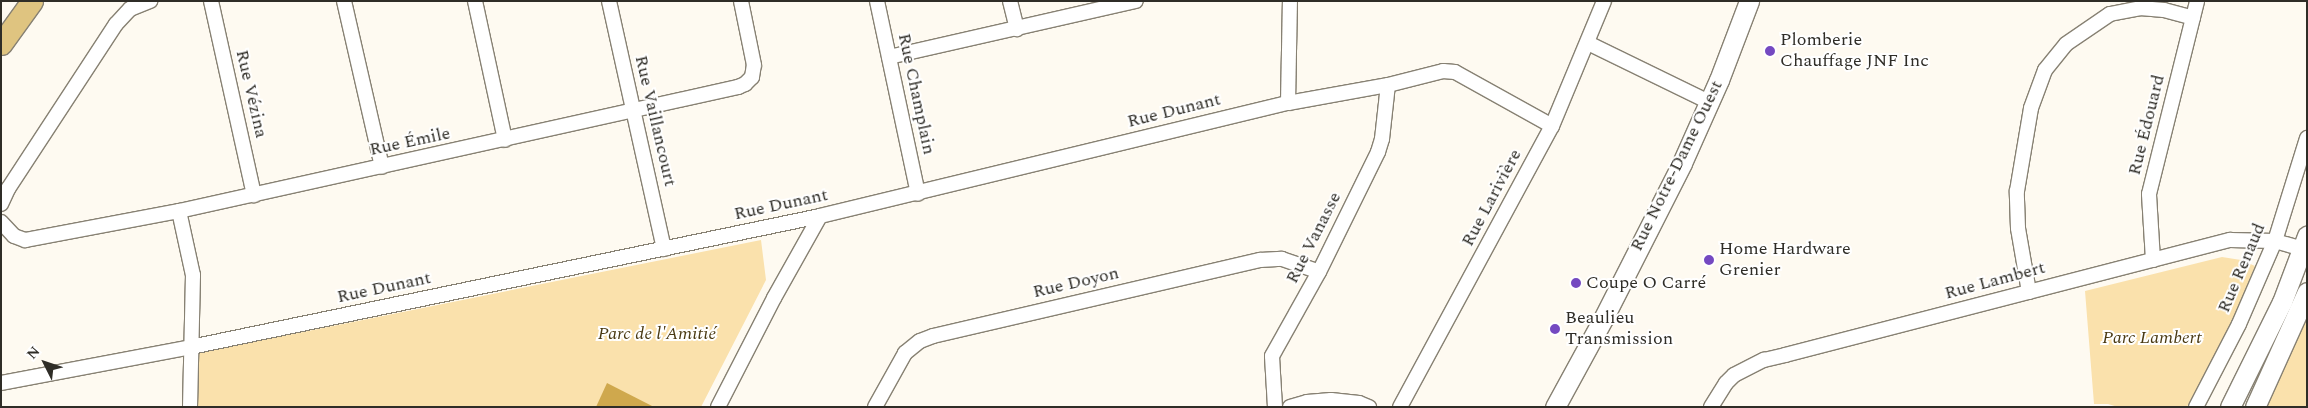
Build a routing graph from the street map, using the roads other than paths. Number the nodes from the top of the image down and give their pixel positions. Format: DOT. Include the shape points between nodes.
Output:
graph roads {
  1 [pos="32,1"];
  2 [pos="150,1"];
  3 [pos="211,1"];
  4 [pos="344,1"];
  5 [pos="475,1"];
  6 [pos="609,1"];
  7 [pos="741,1"];
  8 [pos="877,1"];
  9 [pos="1010,1"];
  10 [pos="1136,1"];
  11 [pos="1290,1"];
  12 [pos="1604,1"];
  13 [pos="1749,1"];
  14 [pos="2197,1"];
  15 [pos="2193,18"];
  16 [pos="1017,29"];
  17 [pos="1588,43"];
  18 [pos="1,44"];
  19 [pos="889,57"];
  20 [pos="1388,84"];
  21 [pos="1709,102"];
  22 [pos="1288,103"];
  23 [pos="634,112"];
  24 [pos="1552,126"];
  25 [pos="2307,138"];
  26 [pos="505,140"];
  27 [pos="382,167"];
  28 [pos="918,194"];
  29 [pos="254,195"];
  30 [pos="1,204"];
  31 [pos="180,211"];
  32 [pos="820,216"];
  33 [pos="1,222"];
  34 [pos="2275,242"];
  35 [pos="2305,245"];
  36 [pos="664,249"];
  37 [pos="2153,260"];
  38 [pos="1318,272"];
  39 [pos="2029,292"];
  40 [pos="2307,292"];
  41 [pos="191,347"];
  42 [pos="1,383"];
  43 [pos="190,407"];
  44 [pos="718,407"];
  45 [pos="875,407"];
  46 [pos="1275,407"];
  47 [pos="1290,407"];
  48 [pos="1368,407"];
  49 [pos="1400,407"];
  50 [pos="1555,407"];
  51 [pos="1711,407"];
  52 [pos="2196,407"];
  53 [pos="2230,407"];
  54 [pos="2255,407"];
  1 -- 18 [label="main road"];
  2 -- 30 [label="street" via="130,9 116,24"];
  3 -- 29 [label="street, Rue Vézina"];
  4 -- 27 [label="street"];
  5 -- 26 [label="street"];
  6 -- 23 [label="street, Rue Vaillancourt"];
  7 -- 23 [label="street, Rue Émile" via="754,65 752,76 745,84"];
  8 -- 19 [label="street, Rue Champlain"];
  9 -- 16 [label="street"];
  10 -- 16 [label="street"];
  11 -- 22 [label="street"];
  12 -- 17 [label="street, Rue Larivière"];
  13 -- 21 [label="street, Rue Notre-Dame Ouest"];
  14 -- 15 [label="street, Rue Édouard"];
  15 -- 37 [label="street, Rue Édouard" via="2149,194"];
  15 -- 39 [label="street" via="2140,8 2110,14 2066,44 2045,70 2031,108 2017,191 2018,228"];
  16 -- 19 [label="street"];
  17 -- 21 [label="street"];
  17 -- 24 [label="street, Rue Larivière"];
  19 -- 28 [label="street, Rue Champlain"];
  20 -- 22 [label="street, Rue Dunant"];
  20 -- 24 [label="street, Rue Dunant" via="1443,71 1455,72"];
  20 -- 38 [label="street, Rue Vanasse" via="1378,152"];
  21 -- 50 [label="street, Rue Notre-Dame Ouest" via="1665,198"];
  22 -- 28 [label="street, Rue Dunant"];
  23 -- 26 [label="street, Rue Émile"];
  23 -- 36 [label="street, Rue Vaillancourt"];
  24 -- 49 [label="street, Rue Larivière"];
  25 -- 34 [label="street, Rue Renaud"];
  26 -- 27 [label="street, Rue Émile"];
  27 -- 29 [label="street, Rue Émile"];
  28 -- 32 [label="street, Rue Dunant"];
  29 -- 31 [label="street, Rue Émile"];
  31 -- 33 [label="street, Rue Émile" via="25,240 14,236"];
  31 -- 41 [label="street" via="193,275"];
  32 -- 36 [label="street, Rue Dunant"];
  32 -- 44 [label="street"];
  34 -- 35 [label="street, Rue Lambert"];
  34 -- 37 [label="street, Rue Lambert" via="2230,240"];
  34 -- 52 [label="street, Rue Renaud" via="2239,324"];
  35 -- 53 [label="street" via="2282,302"];
  36 -- 41 [label="street, Rue Dunant"];
  37 -- 39 [label="street, Rue Lambert"];
  38 -- 45 [label="street, Rue Doyon" via="1282,259 1260,260 933,336 905,353"];
  38 -- 46 [label="street, Rue Vanasse" via="1272,356"];
  39 -- 51 [label="street, Rue Lambert" via="1764,360 1734,375"];
  40 -- 54 [label="street"];
  41 -- 42 [label="street, Rue Dunant"];
  41 -- 43 [label="street"];
  47 -- 48 [label="street" via="1331,400"];
}
